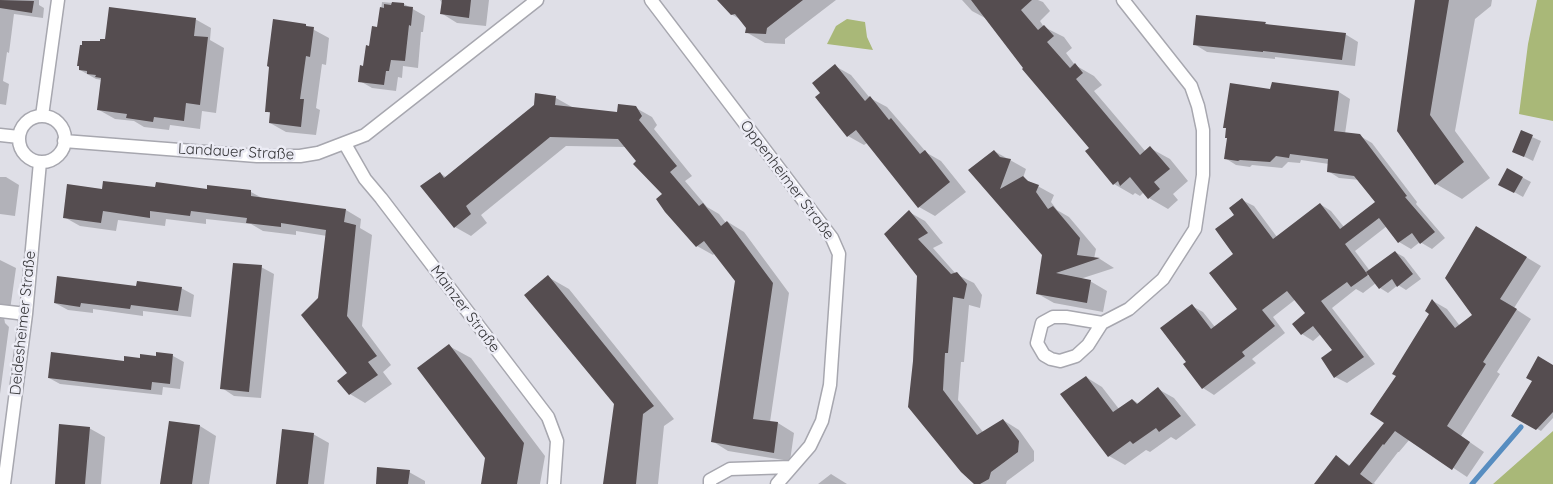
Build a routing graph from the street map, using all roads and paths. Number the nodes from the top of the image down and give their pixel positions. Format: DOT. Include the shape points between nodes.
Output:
graph roads {
  1 [pos="58,0"];
  2 [pos="537,0"];
  3 [pos="651,0"];
  4 [pos="1123,0"];
  5 [pos="42,116"];
  6 [pos="0,135"];
  7 [pos="19,137"];
  8 [pos="64,141"];
  9 [pos="345,144"];
  10 [pos="40,162"];
  11 [pos="0,311"];
  12 [pos="26,314"];
  13 [pos="1102,323"];
  14 [pos="791,467"];
  15 [pos="4,484"];
  16 [pos="554,484"];
  17 [pos="710,484"];
  18 [pos="777,484"];
  1 -- 5 [label="street"];
  2 -- 9 [label="street, Landauer Straße" via="365,135"];
  3 -- 14 [label="street, Oppenheimer Straße" via="832,238 839,254 830,385 822,421 810,446"];
  4 -- 13 [label="street" via="1191,86 1204,130 1203,174 1195,229 1163,279 1129,309"];
  5 -- 7 [label="street" via="26,122"];
  5 -- 8 [label="street" via="59,124"];
  6 -- 7 [label="street"];
  7 -- 10 [label="street" via="24,154"];
  8 -- 9 [label="street, Landauer Straße" via="265,156 318,154"];
  8 -- 10 [label="street" via="56,157"];
  9 -- 16 [label="street, Mainzer Straße" via="364,180 382,198 548,417 557,441"];
  10 -- 12 [label="street, Deidesheimer Straße"];
  11 -- 12 [label="street"];
  12 -- 15 [label="street, Deidesheimer Straße"];
  13 -- 13 [label="street" via="1053,318 1042,323 1037,343 1044,355 1060,361 1076,356 1088,345"];
  14 -- 17 [label="street" via="730,469 710,480"];
  14 -- 18 [label="street, Oppenheimer Straße"];
}
